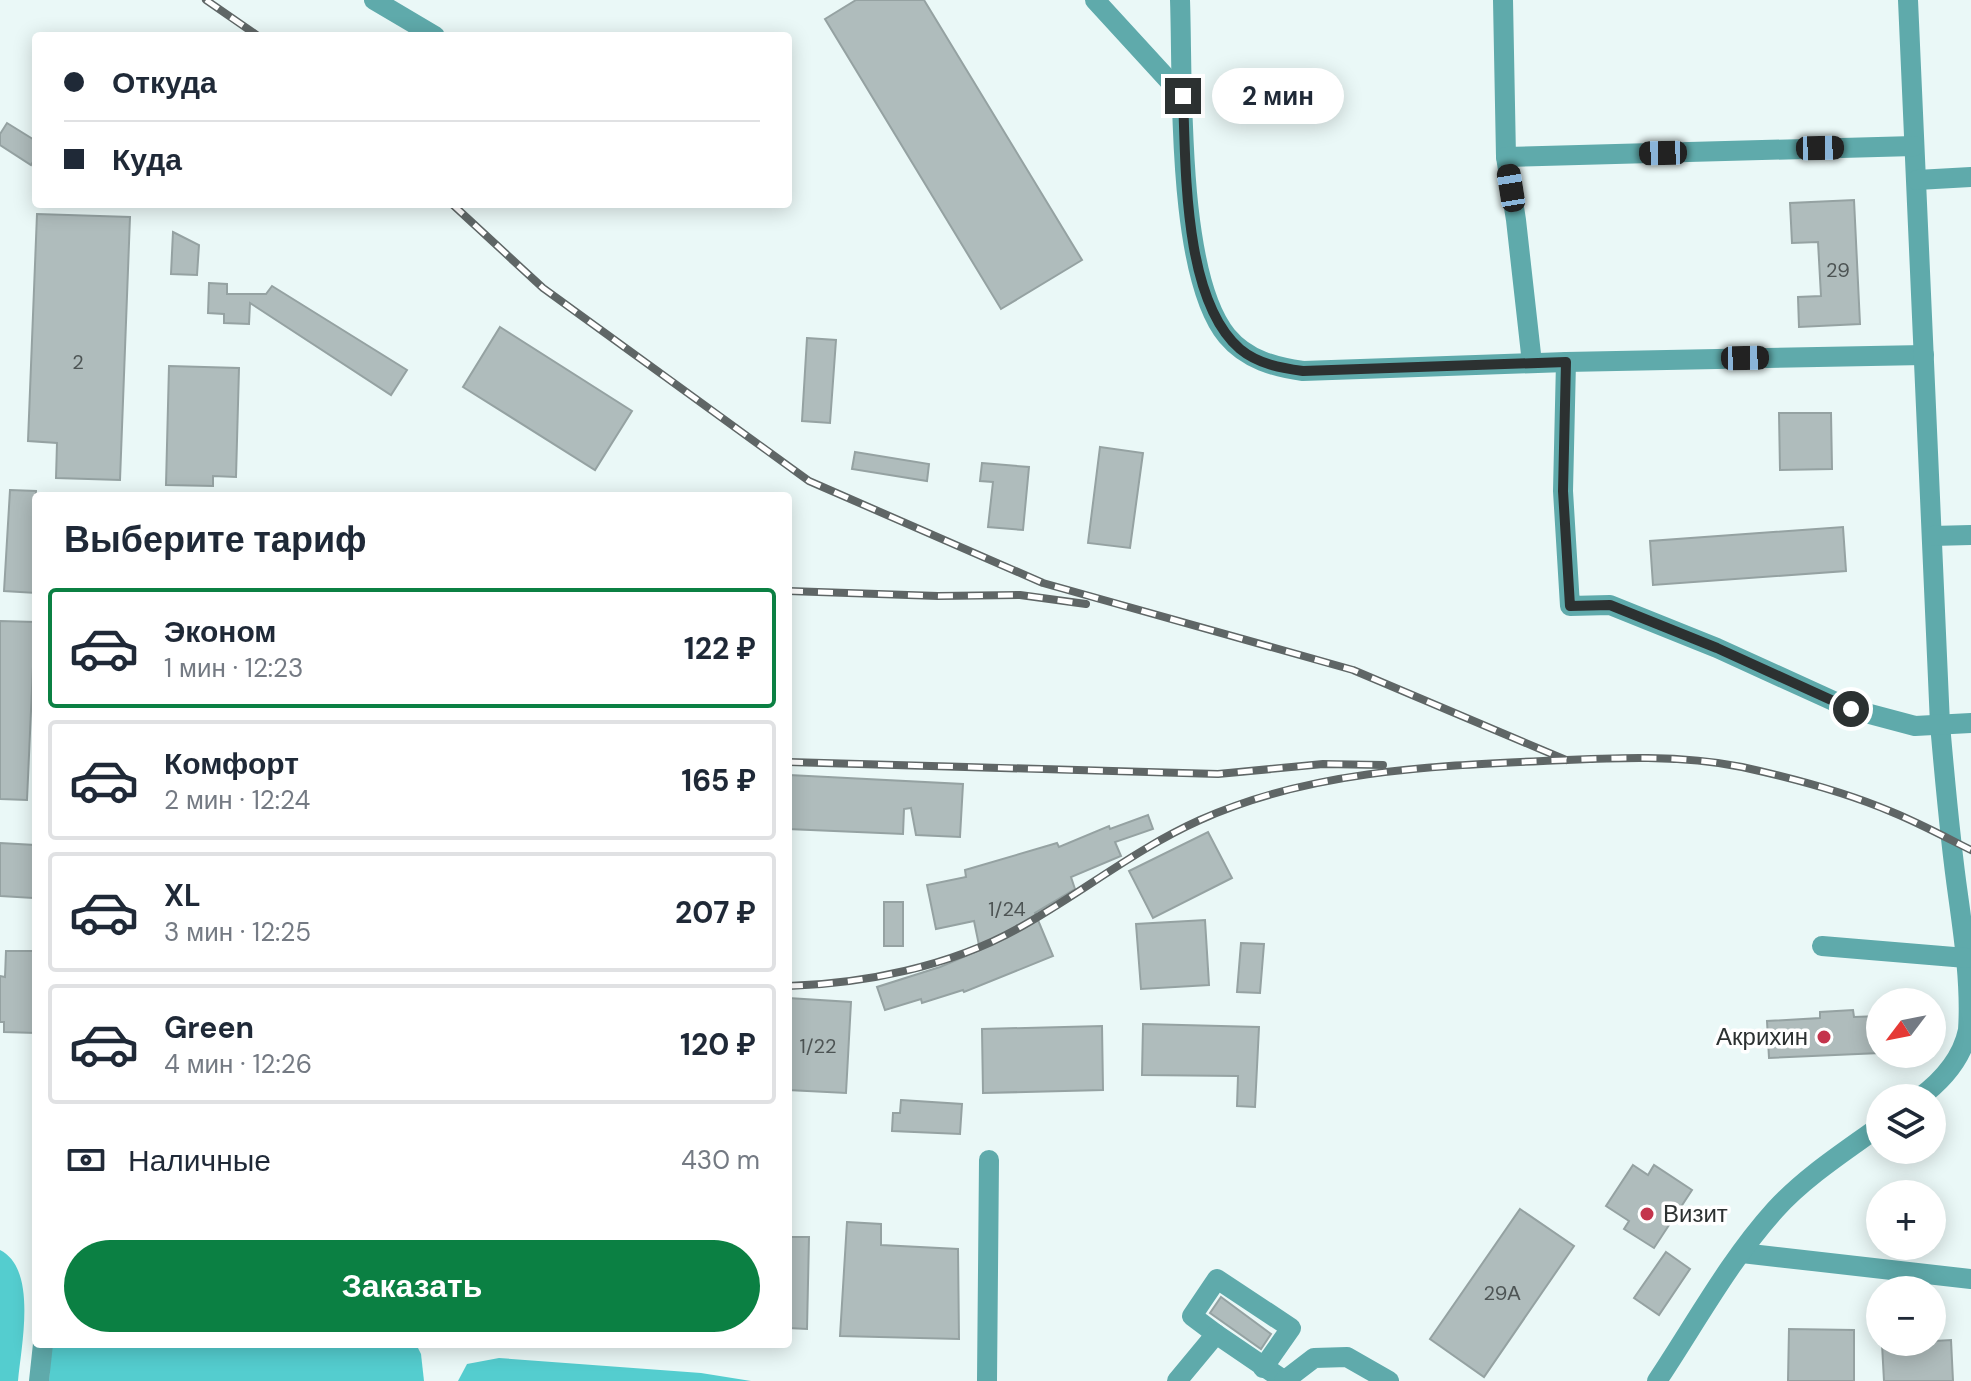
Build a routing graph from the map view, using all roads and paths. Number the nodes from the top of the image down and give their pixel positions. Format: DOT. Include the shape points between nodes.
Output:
graph roads {
  1 [pos="374,0"];
  2 [pos="1095,0"];
  3 [pos="1180,0"];
  4 [pos="1503,0"];
  5 [pos="1908,0"];
  6 [pos="428,32"];
  7 [pos="1183,96"];
  8 [pos="1914,146"];
  9 [pos="1506,157"];
  10 [pos="1971,177"];
  11 [pos="1917,180"];
  12 [pos="1924,355"];
  13 [pos="1566,362"];
  14 [pos="1532,363"];
  15 [pos="1971,535"];
  16 [pos="1932,536"];
  17 [pos="1971,723"];
  18 [pos="1940,724"];
  19 [pos="1822,946"];
  20 [pos="1966,958"];
  21 [pos="1970,1011"];
  22 [pos="1936,1084"];
  23 [pos="1866,1137"];
  24 [pos="989,1160"];
  25 [pos="1742,1253"];
  26 [pos="1971,1279"];
  27 [pos="1216,1334"];
  28 [pos="43,1348"];
  29 [pos="1263,1368"];
  30 [pos="39,1381"];
  31 [pos="987,1381"];
  32 [pos="1177,1381"];
  33 [pos="1284,1381"];
  34 [pos="1389,1381"];
  35 [pos="1657,1381"];
  1 -- 6 [label="street"];
  2 -- 7 [label="street"];
  3 -- 7 [label="street"];
  4 -- 9 [label="street"];
  5 -- 8 [label="street"];
  7 -- 14 [label="street" via="1186,193 1197,262 1208,301 1226,335 1243,351 1273,366 1303,371"];
  8 -- 9 [label="street"];
  8 -- 11 [label="street"];
  9 -- 14 [label="street"];
  10 -- 11 [label="street"];
  11 -- 12 [label="street"];
  12 -- 13 [label="street"];
  12 -- 16 [label="street"];
  13 -- 14 [label="street"];
  13 -- 18 [label="street" via="1563,491 1570,606 1610,605 1851,709 1915,726"];
  15 -- 16 [label="street"];
  16 -- 18 [label="street"];
  17 -- 18 [label="street"];
  18 -- 20 [label="street"];
  19 -- 20 [label="street"];
  20 -- 21 [label="street"];
  21 -- 22 [label="street" via="1954,1064"];
  23 -- 25 [label="street" via="1795,1191"];
  24 -- 31 [label="street"];
  25 -- 26 [label="street"];
  25 -- 35 [label="street"];
  27 -- 29 [label="street"];
  27 -- 29 [label="street" via="1192,1316 1217,1279 1291,1328"];
  27 -- 32 [label="street"];
  28 -- 30 [label="street"];
  29 -- 33 [label="street"];
  33 -- 34 [label="street" via="1314,1358 1347,1357"];
}
